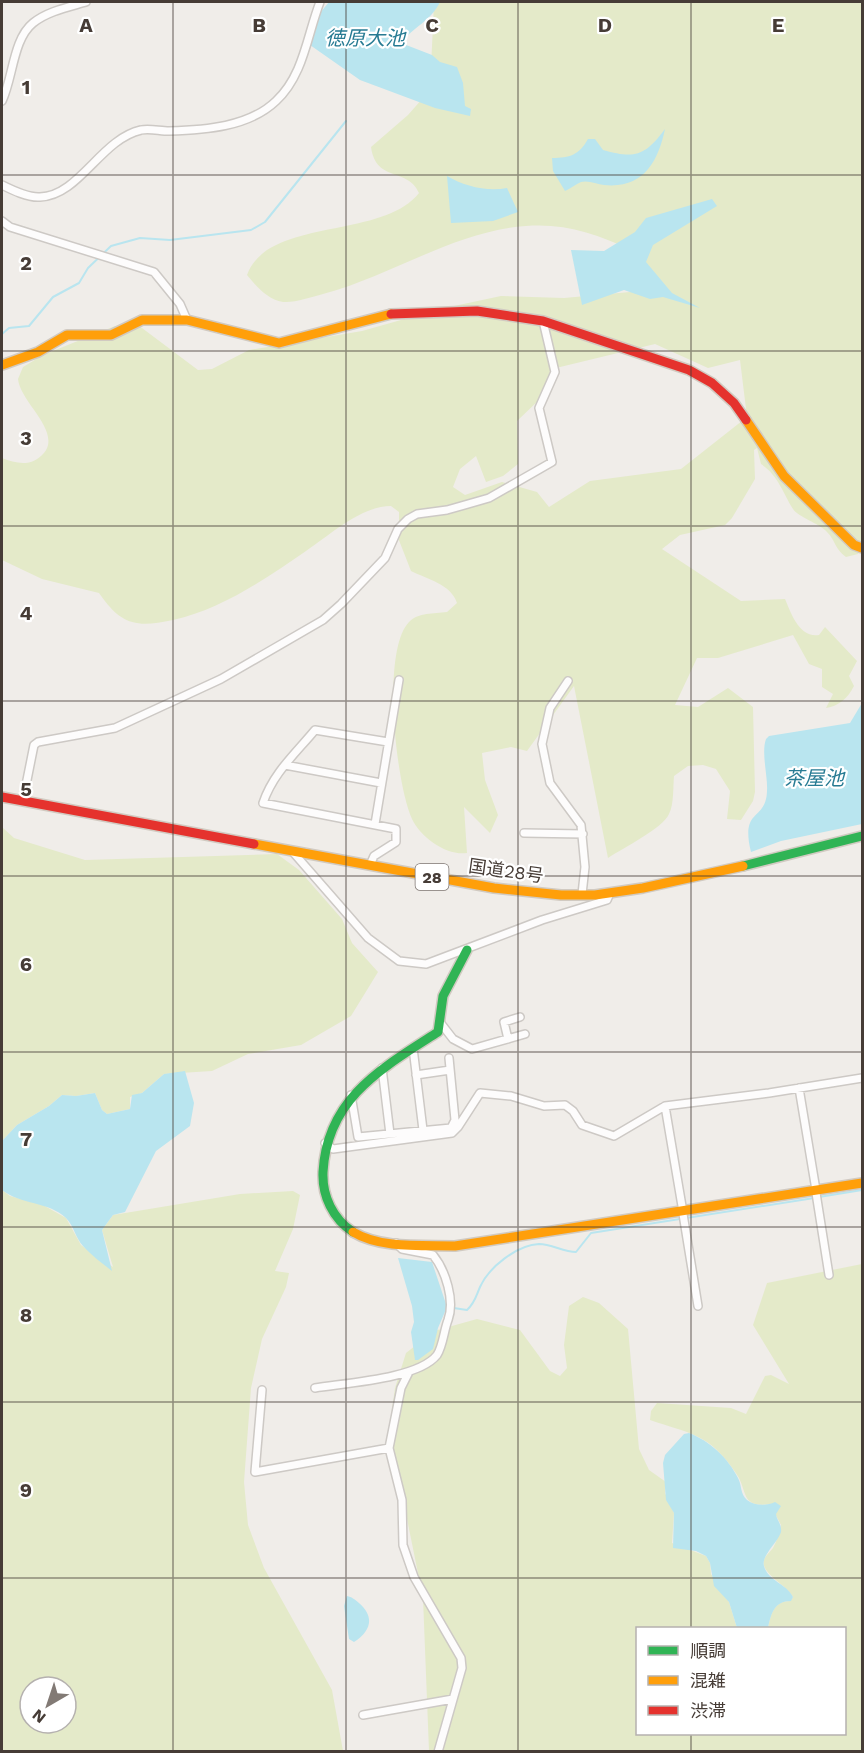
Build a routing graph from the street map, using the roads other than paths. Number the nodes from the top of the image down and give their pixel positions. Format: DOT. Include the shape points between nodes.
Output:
graph roads {
  1 [pos="86,2"];
  2 [pos="320,2"];
  3 [pos="2,101"];
  4 [pos="2,185"];
  5 [pos="2,221"];
  6 [pos="187,320"];
  7 [pos="543,321"];
  8 [pos="2,365"];
  9 [pos="862,548"];
  10 [pos="399,680"];
  11 [pos="568,681"];
  12 [pos="388,742"];
  13 [pos="285,765"];
  14 [pos="381,783"];
  15 [pos="2,797"];
  16 [pos="24,800"];
  17 [pos="375,824"];
  18 [pos="524,833"];
  19 [pos="583,834"];
  20 [pos="862,836"];
  21 [pos="292,851"];
  22 [pos="370,865"];
  23 [pos="610,893"];
  24 [pos="582,894"];
  25 [pos="467,950"];
  26 [pos="520,1017"];
  27 [pos="439,1021"];
  28 [pos="525,1034"];
  29 [pos="508,1039"];
  30 [pos="413,1048"];
  31 [pos="449,1058"];
  32 [pos="382,1068"];
  33 [pos="450,1070"];
  34 [pos="416,1075"];
  35 [pos="862,1078"];
  36 [pos="799,1088"];
  37 [pos="351,1095"];
  38 [pos="664,1106"];
  39 [pos="423,1131"];
  40 [pos="390,1134"];
  41 [pos="325,1143"];
  42 [pos="862,1183"];
  43 [pos="817,1195"];
  44 [pos="684,1216"];
  45 [pos="396,1243"];
  46 [pos="829,1275"];
  47 [pos="698,1306"];
  48 [pos="409,1372"];
  49 [pos="315,1388"];
  50 [pos="262,1390"];
  51 [pos="389,1448"];
  52 [pos="453,1699"];
  53 [pos="363,1715"];
  54 [pos="438,1752"];
  1 -- 3 [label="street" via="47,15 22,35"];
  2 -- 4 [label="street" via="294,77 278,100 256,116 198,130 142,130 114,142 52,196 38,198"];
  5 -- 6 [label="street" via="10,227 154,272 180,304"];
  6 -- 7 [label="main road" via="279,343 405,312 477,311"];
  6 -- 8 [label="main road" via="142,320 111,335 67,335 38,352"];
  7 -- 9 [label="main road" via="689,370 712,383 734,403 790,483 854,545"];
  7 -- 16 [label="street" via="555,372 539,408 552,462 489,498 408,519 398,529 385,558 341,604 322,620 221,679 115,729 38,742 34,745"];
  10 -- 12 [label="street"];
  11 -- 19 [label="street" via="550,708 542,744 550,783 581,825"];
  12 -- 13 [label="street" via="315,730"];
  12 -- 14 [label="street"];
  13 -- 14 [label="street"];
  13 -- 17 [label="street" via="269,785 263,803"];
  14 -- 17 [label="street"];
  15 -- 16 [label="main road, 国道28号 / 28"];
  16 -- 21 [label="main road, 国道28号 / 28"];
  17 -- 22 [label="street" via="398,833 396,842 374,856"];
  18 -- 19 [label="street"];
  19 -- 24 [label="street"];
  20 -- 23 [label="main road, 国道28号 / 28"];
  21 -- 22 [label="main road, 国道28号 / 28"];
  21 -- 25 [label="street" via="368,938 399,961 426,964"];
  22 -- 24 [label="main road, 国道28号 / 28" via="505,890"];
  23 -- 24 [label="main road, 国道28号 / 28"];
  23 -- 25 [label="street" via="607,900 542,920"];
  25 -- 27 [label="main road" via="443,996"];
  26 -- 29 [label="street" via="504,1022"];
  27 -- 29 [label="street" via="453,1039 472,1049"];
  27 -- 30 [label="main road" via="438,1032"];
  28 -- 29 [label="street"];
  30 -- 32 [label="main road"];
  30 -- 34 [label="street"];
  31 -- 33 [label="street"];
  32 -- 37 [label="main road"];
  32 -- 40 [label="street"];
  33 -- 34 [label="street"];
  33 -- 39 [label="street" via="455,1120 451,1128"];
  34 -- 39 [label="street"];
  35 -- 36 [label="street"];
  36 -- 38 [label="street"];
  36 -- 43 [label="street"];
  37 -- 40 [label="street" via="358,1137"];
  37 -- 41 [label="main road"];
  38 -- 41 [label="street" via="614,1137 582,1125 565,1105 544,1106 511,1096 480,1093 452,1132 333,1149"];
  38 -- 44 [label="street"];
  39 -- 40 [label="street"];
  41 -- 45 [label="main road" via="323,1189 332,1212 356,1235"];
  42 -- 43 [label="main road"];
  43 -- 44 [label="main road"];
  43 -- 46 [label="street"];
  44 -- 45 [label="main road" via="455,1246"];
  44 -- 47 [label="street"];
  45 -- 48 [label="street" via="402,1249 434,1255 452,1308 438,1353"];
  48 -- 49 [label="street"];
  48 -- 51 [label="street"];
  50 -- 51 [label="street" via="255,1472"];
  51 -- 52 [label="street" via="402,1500 403,1545 414,1577 461,1658"];
  52 -- 53 [label="street"];
  52 -- 54 [label="street"];
}
